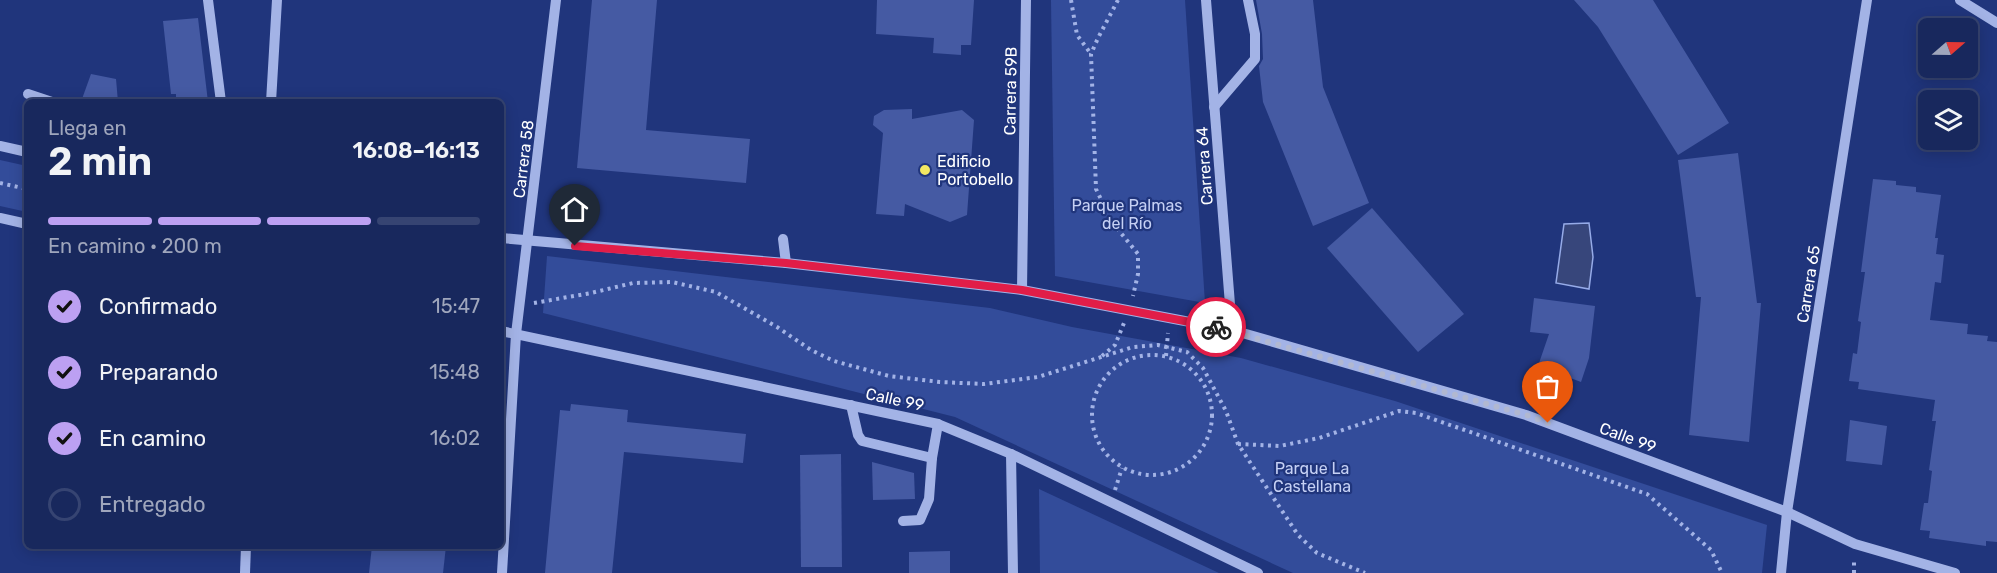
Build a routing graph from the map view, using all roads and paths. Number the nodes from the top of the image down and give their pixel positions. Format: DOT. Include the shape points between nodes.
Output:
graph roads {
  1 [pos="208,0"];
  2 [pos="270,0"];
  3 [pos="277,0"];
  4 [pos="556,0"];
  5 [pos="1026,0"];
  6 [pos="1071,0"];
  7 [pos="1118,0"];
  8 [pos="1206,0"];
  9 [pos="1248,0"];
  10 [pos="1868,0"];
  11 [pos="1960,0"];
  12 [pos="275,18"];
  13 [pos="1997,22"];
  14 [pos="1091,54"];
  15 [pos="28,94"];
  16 [pos="43,99"];
  17 [pos="221,99"];
  18 [pos="271,99"];
  19 [pos="1214,107"];
  20 [pos="0,146"];
  21 [pos="24,151"];
  22 [pos="0,183"];
  23 [pos="24,188"];
  24 [pos="0,218"];
  25 [pos="24,223"];
  26 [pos="504,238"];
  27 [pos="783,239"];
  28 [pos="528,242"];
  29 [pos="786,263"];
  30 [pos="1022,290"];
  31 [pos="520,302"];
  32 [pos="1129,311"];
  33 [pos="1171,318"];
  34 [pos="1232,330"];
  35 [pos="504,332"];
  36 [pos="516,334"];
  37 [pos="1166,347"];
  38 [pos="1166,356"];
  39 [pos="1099,358"];
  40 [pos="851,405"];
  41 [pos="938,424"];
  42 [pos="1238,444"];
  43 [pos="1011,454"];
  44 [pos="932,458"];
  45 [pos="1787,512"];
  46 [pos="903,521"];
  47 [pos="504,539"];
  48 [pos="246,549"];
  49 [pos="503,549"];
  50 [pos="245,573"];
  51 [pos="502,573"];
  52 [pos="1012,573"];
  53 [pos="1258,573"];
  54 [pos="1365,573"];
  55 [pos="1722,573"];
  56 [pos="1781,573"];
  57 [pos="1955,573"];
  1 -- 17 [label="street"];
  2 -- 12 [label="street"];
  3 -- 12 [label="street"];
  4 -- 28 [label="street, Carrera 58"];
  5 -- 30 [label="street, Carrera 59B"];
  6 -- 14 [label="path" via="1077,35"];
  7 -- 14 [label="path"];
  8 -- 19 [label="street, Carrera 64"];
  9 -- 19 [label="street" via="1256,59"];
  10 -- 45 [label="street, Carrera 65"];
  11 -- 13 [label="street"];
  12 -- 18 [label="street"];
  14 -- 32 [label="path" via="1096,189 1112,222 1138,254 1138,274"];
  15 -- 16 [label="street"];
  19 -- 34 [label="street, Carrera 64"];
  20 -- 21 [label="street"];
  22 -- 23 [label="path"];
  24 -- 25 [label="street"];
  26 -- 28 [label="street, Calle 99"];
  27 -- 29 [label="street"];
  28 -- 29 [label="street, Calle 99"];
  28 -- 31 [label="street, Carrera 58"];
  29 -- 30 [label="street, Calle 99"];
  30 -- 32 [label="street, Calle 99"];
  31 -- 36 [label="street, Carrera 58"];
  31 -- 39 [label="path" via="535,303 633,283 672,282 716,292 834,361 889,376 940,382 984,384 1038,377"];
  32 -- 33 [label="street, Calle 99"];
  32 -- 39 [label="path" via="1115,345"];
  33 -- 34 [label="street, Calle 99"];
  33 -- 37 [label="path"];
  34 -- 45 [label="street, Calle 99" via="1526,415"];
  35 -- 36 [label="street, Calle 99"];
  36 -- 40 [label="street, Calle 99"];
  36 -- 47 [label="street, Carrera 58"];
  37 -- 38 [label="path"];
  37 -- 39 [label="path" via="1133,347"];
  37 -- 42 [label="path" via="1186,352 1203,368"];
  38 -- 38 [label="path" via="1141,356 1118,364 1101,382 1092,405 1094,429 1104,451 1122,468 1147,475 1173,472 1194,459 1208,437 1212,412 1205,387 1189,367"];
  40 -- 41 [label="street, Calle 99"];
  40 -- 44 [label="street" via="862,441"];
  41 -- 43 [label="street, Calle 99"];
  41 -- 44 [label="street"];
  42 -- 54 [label="path" via="1298,535 1317,553"];
  42 -- 55 [label="path" via="1280,446 1319,438 1399,411 1416,413 1647,494 1712,550"];
  43 -- 52 [label="street"];
  43 -- 53 [label="street, Calle 99"];
  44 -- 46 [label="street" via="929,499 922,516 916,521"];
  45 -- 56 [label="street, Carrera 65"];
  45 -- 57 [label="street, Calle 99" via="1855,544"];
  48 -- 50 [label="street"];
  49 -- 51 [label="street, Carrera 58"];
}
